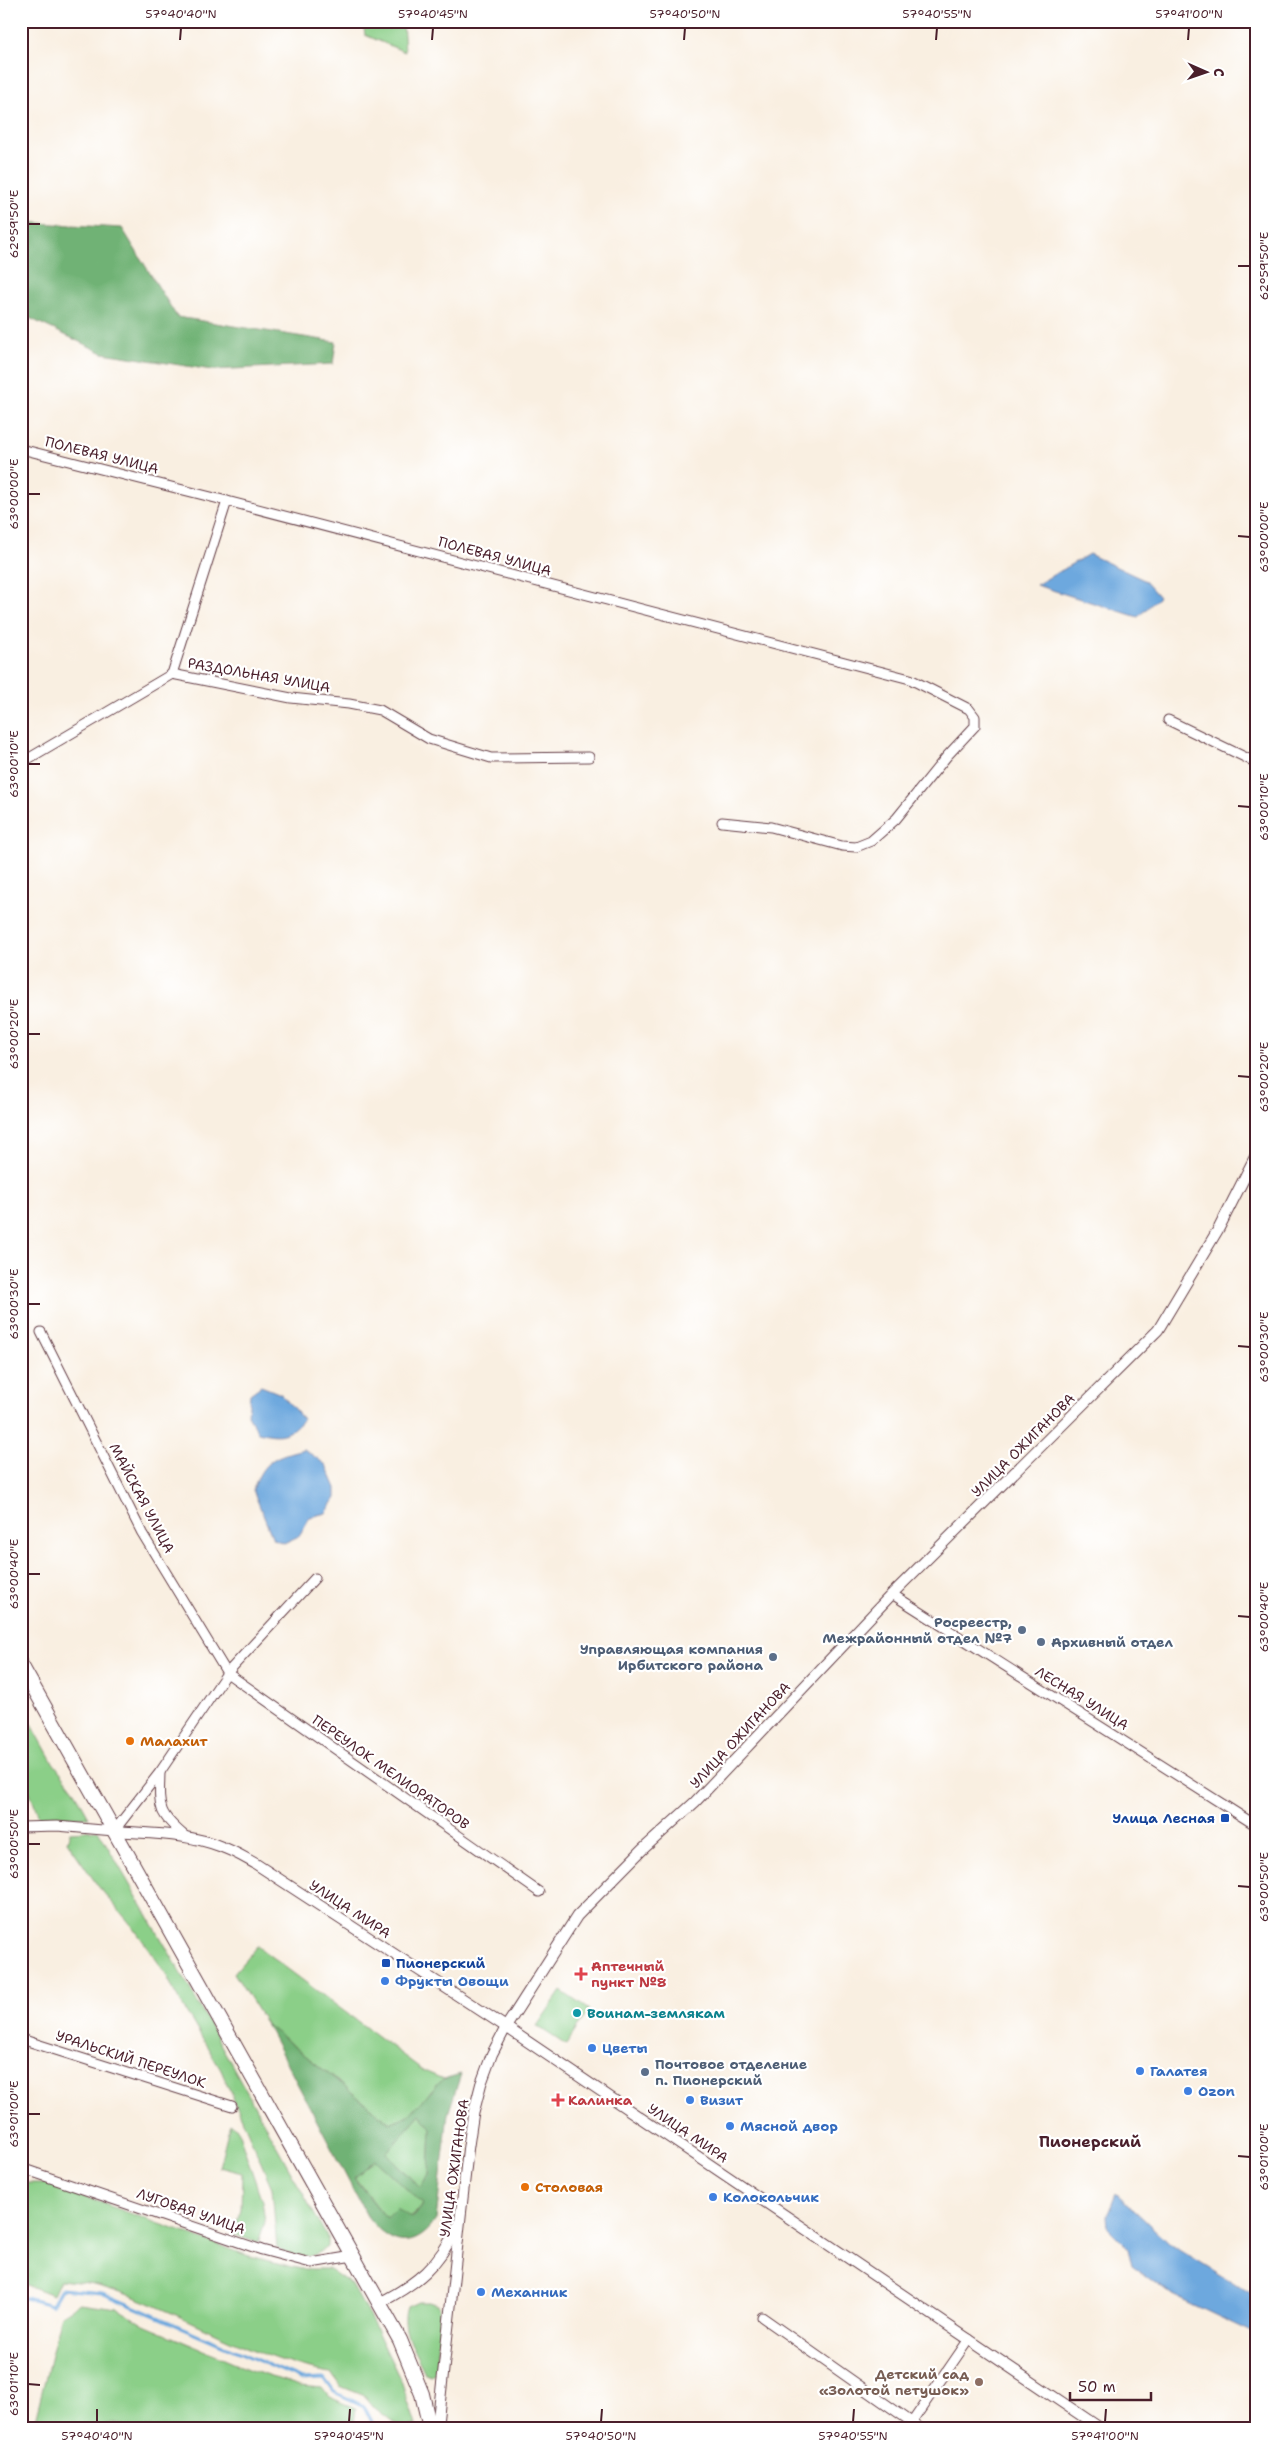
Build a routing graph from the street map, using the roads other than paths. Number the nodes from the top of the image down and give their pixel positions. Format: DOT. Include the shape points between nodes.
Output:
graph roads {
  1 [pos="21,449"];
  2 [pos="227,500"];
  3 [pos="172,674"];
  4 [pos="1168,720"];
  5 [pos="589,757"];
  6 [pos="21,763"];
  7 [pos="1257,763"];
  8 [pos="722,822"];
  9 [pos="1257,1153"];
  10 [pos="41,1332"];
  11 [pos="315,1578"];
  12 [pos="892,1594"];
  13 [pos="21,1665"];
  14 [pos="227,1673"];
  15 [pos="160,1772"];
  16 [pos="1257,1826"];
  17 [pos="21,1827"];
  18 [pos="114,1831"];
  19 [pos="186,1837"];
  20 [pos="539,1892"];
  21 [pos="506,2027"];
  22 [pos="21,2039"];
  23 [pos="232,2106"];
  24 [pos="21,2168"];
  25 [pos="461,2219"];
  26 [pos="354,2256"];
  27 [pos="380,2303"];
  28 [pos="762,2317"];
  29 [pos="968,2339"];
  30 [pos="910,2425"];
  31 [pos="430,2428"];
  32 [pos="437,2428"];
  33 [pos="920,2428"];
  34 [pos="1100,2428"];
  1 -- 2 [label="street, ПОЛЕВАЯ УЛИЦА"];
  2 -- 3 [label="street"];
  2 -- 8 [label="street, ПОЛЕВАЯ УЛИЦА" via="910,679 958,702 975,717 975,726 896,820 871,841 842,846 771,827"];
  3 -- 5 [label="street, РАЗДОЛЬНАЯ УЛИЦА" via="291,698 380,710 430,739 491,758"];
  3 -- 6 [label="street, РАЗДОЛЬНАЯ УЛИЦА"];
  4 -- 7 [label="street"];
  9 -- 12 [label="street, УЛИЦА ОЖИГАНОВА" via="1219,1228 1158,1330"];
  10 -- 14 [label="street, МАЙСКАЯ УЛИЦА" via="142,1533"];
  11 -- 14 [label="street"];
  12 -- 16 [label="street, ЛЕСНАЯ УЛИЦА"];
  12 -- 21 [label="street, УЛИЦА ОЖИГАНОВА" via="695,1802 577,1916"];
  13 -- 18 [label="main road"];
  14 -- 15 [label="street"];
  14 -- 20 [label="street, ПЕРЕУЛОК МЕЛИОРАТОРОВ"];
  15 -- 18 [label="street"];
  15 -- 19 [label="street" via="159,1804 166,1820"];
  17 -- 18 [label="street" via="57,1826"];
  18 -- 19 [label="street, УЛИЦА МИРА"];
  18 -- 26 [label="main road"];
  19 -- 21 [label="street, УЛИЦА МИРА" via="222,1847 256,1864"];
  21 -- 25 [label="street, УЛИЦА ОЖИГАНОВА" via="484,2077 473,2115"];
  21 -- 29 [label="street, УЛИЦА МИРА"];
  22 -- 23 [label="street, УРАЛЬСКИЙ ПЕРЕУЛОК"];
  24 -- 26 [label="street, ЛУГОВАЯ УЛИЦА" via="302,2261 311,2263"];
  25 -- 27 [label="street" via="448,2247 429,2270 406,2290"];
  25 -- 32 [label="street, УЛИЦА ОЖИГАНОВА"];
  26 -- 27 [label="main road"];
  27 -- 31 [label="main road" via="412,2367"];
  28 -- 30 [label="street"];
  29 -- 30 [label="street"];
  29 -- 34 [label="street, УЛИЦА МИРА"];
  30 -- 33 [label="street"];
}
